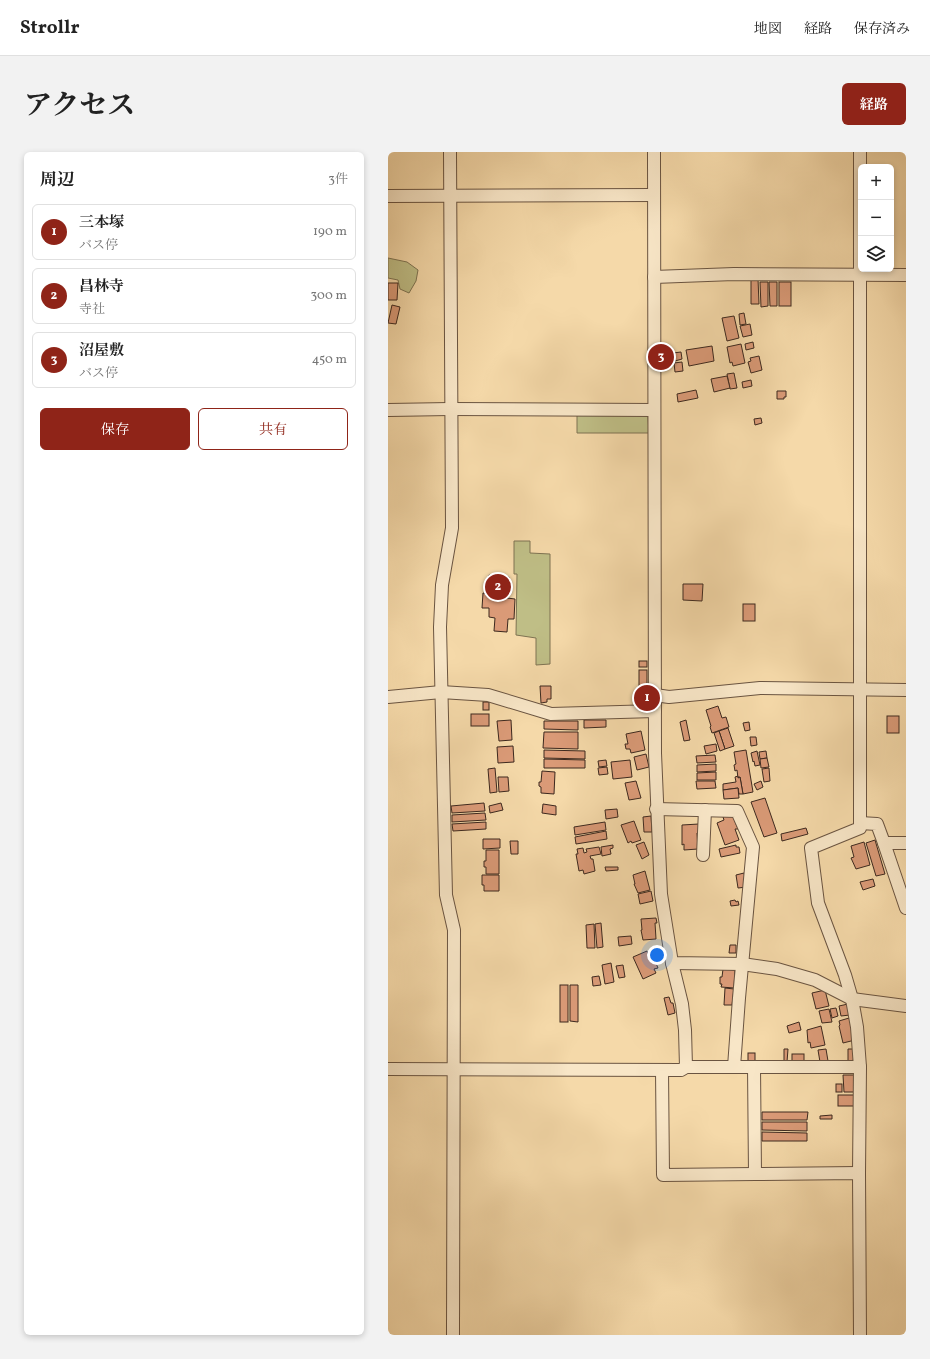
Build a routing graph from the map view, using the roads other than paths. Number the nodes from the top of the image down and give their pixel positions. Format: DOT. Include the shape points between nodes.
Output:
graph roads {
  1 [pos="450,152"];
  2 [pos="654,152"];
  3 [pos="860,152"];
  4 [pos="654,195"];
  5 [pos="388,196"];
  6 [pos="450,196"];
  7 [pos="860,275"];
  8 [pos="906,275"];
  9 [pos="654,277"];
  10 [pos="450,409"];
  11 [pos="388,410"];
  12 [pos="654,410"];
  13 [pos="860,690"];
  14 [pos="906,690"];
  15 [pos="441,692"];
  16 [pos="655,695"];
  17 [pos="388,697"];
  18 [pos="655,711"];
  19 [pos="656,809"];
  20 [pos="705,810"];
  21 [pos="860,823"];
  22 [pos="884,843"];
  23 [pos="906,843"];
  24 [pos="703,855"];
  25 [pos="906,908"];
  26 [pos="672,963"];
  27 [pos="742,964"];
  28 [pos="852,999"];
  29 [pos="906,1006"];
  30 [pos="686,1066"];
  31 [pos="734,1067"];
  32 [pos="754,1067"];
  33 [pos="860,1067"];
  34 [pos="454,1068"];
  35 [pos="388,1069"];
  36 [pos="662,1070"];
  37 [pos="859,1173"];
  38 [pos="755,1174"];
  39 [pos="453,1335"];
  40 [pos="860,1335"];
  1 -- 6 [label="street"];
  2 -- 4 [label="street"];
  3 -- 7 [label="street"];
  4 -- 6 [label="street"];
  4 -- 9 [label="street"];
  5 -- 6 [label="street"];
  6 -- 10 [label="street"];
  7 -- 8 [label="street"];
  7 -- 9 [label="street" via="734,274"];
  7 -- 13 [label="street"];
  9 -- 12 [label="street"];
  10 -- 11 [label="street"];
  10 -- 12 [label="street"];
  10 -- 15 [label="street" via="452,528 442,585"];
  12 -- 16 [label="street"];
  13 -- 14 [label="street"];
  13 -- 16 [label="street" via="760,688"];
  13 -- 21 [label="street"];
  15 -- 17 [label="street"];
  15 -- 18 [label="street" via="488,695 551,714"];
  15 -- 34 [label="street" via="446,895 454,930"];
  16 -- 18 [label="street"];
  18 -- 19 [label="street"];
  19 -- 20 [label="street"];
  19 -- 26 [label="street" via="661,894"];
  20 -- 24 [label="street"];
  20 -- 27 [label="street" via="737,811 753,847"];
  21 -- 22 [label="street" via="877,824"];
  21 -- 28 [label="street" via="860,828 811,848 818,903"];
  22 -- 23 [label="street"];
  22 -- 25 [label="street"];
  26 -- 27 [label="street"];
  26 -- 30 [label="street" via="682,1004"];
  27 -- 28 [label="street" via="777,969 815,980"];
  27 -- 31 [label="street"];
  28 -- 29 [label="street"];
  28 -- 33 [label="street" via="858,1027"];
  30 -- 31 [label="street"];
  30 -- 36 [label="street" via="681,1070"];
  31 -- 32 [label="street"];
  32 -- 33 [label="street"];
  32 -- 38 [label="street"];
  33 -- 37 [label="street"];
  34 -- 35 [label="street"];
  34 -- 36 [label="street"];
  34 -- 39 [label="street"];
  36 -- 38 [label="street" via="663,1175"];
  37 -- 38 [label="street"];
  37 -- 40 [label="street"];
}
